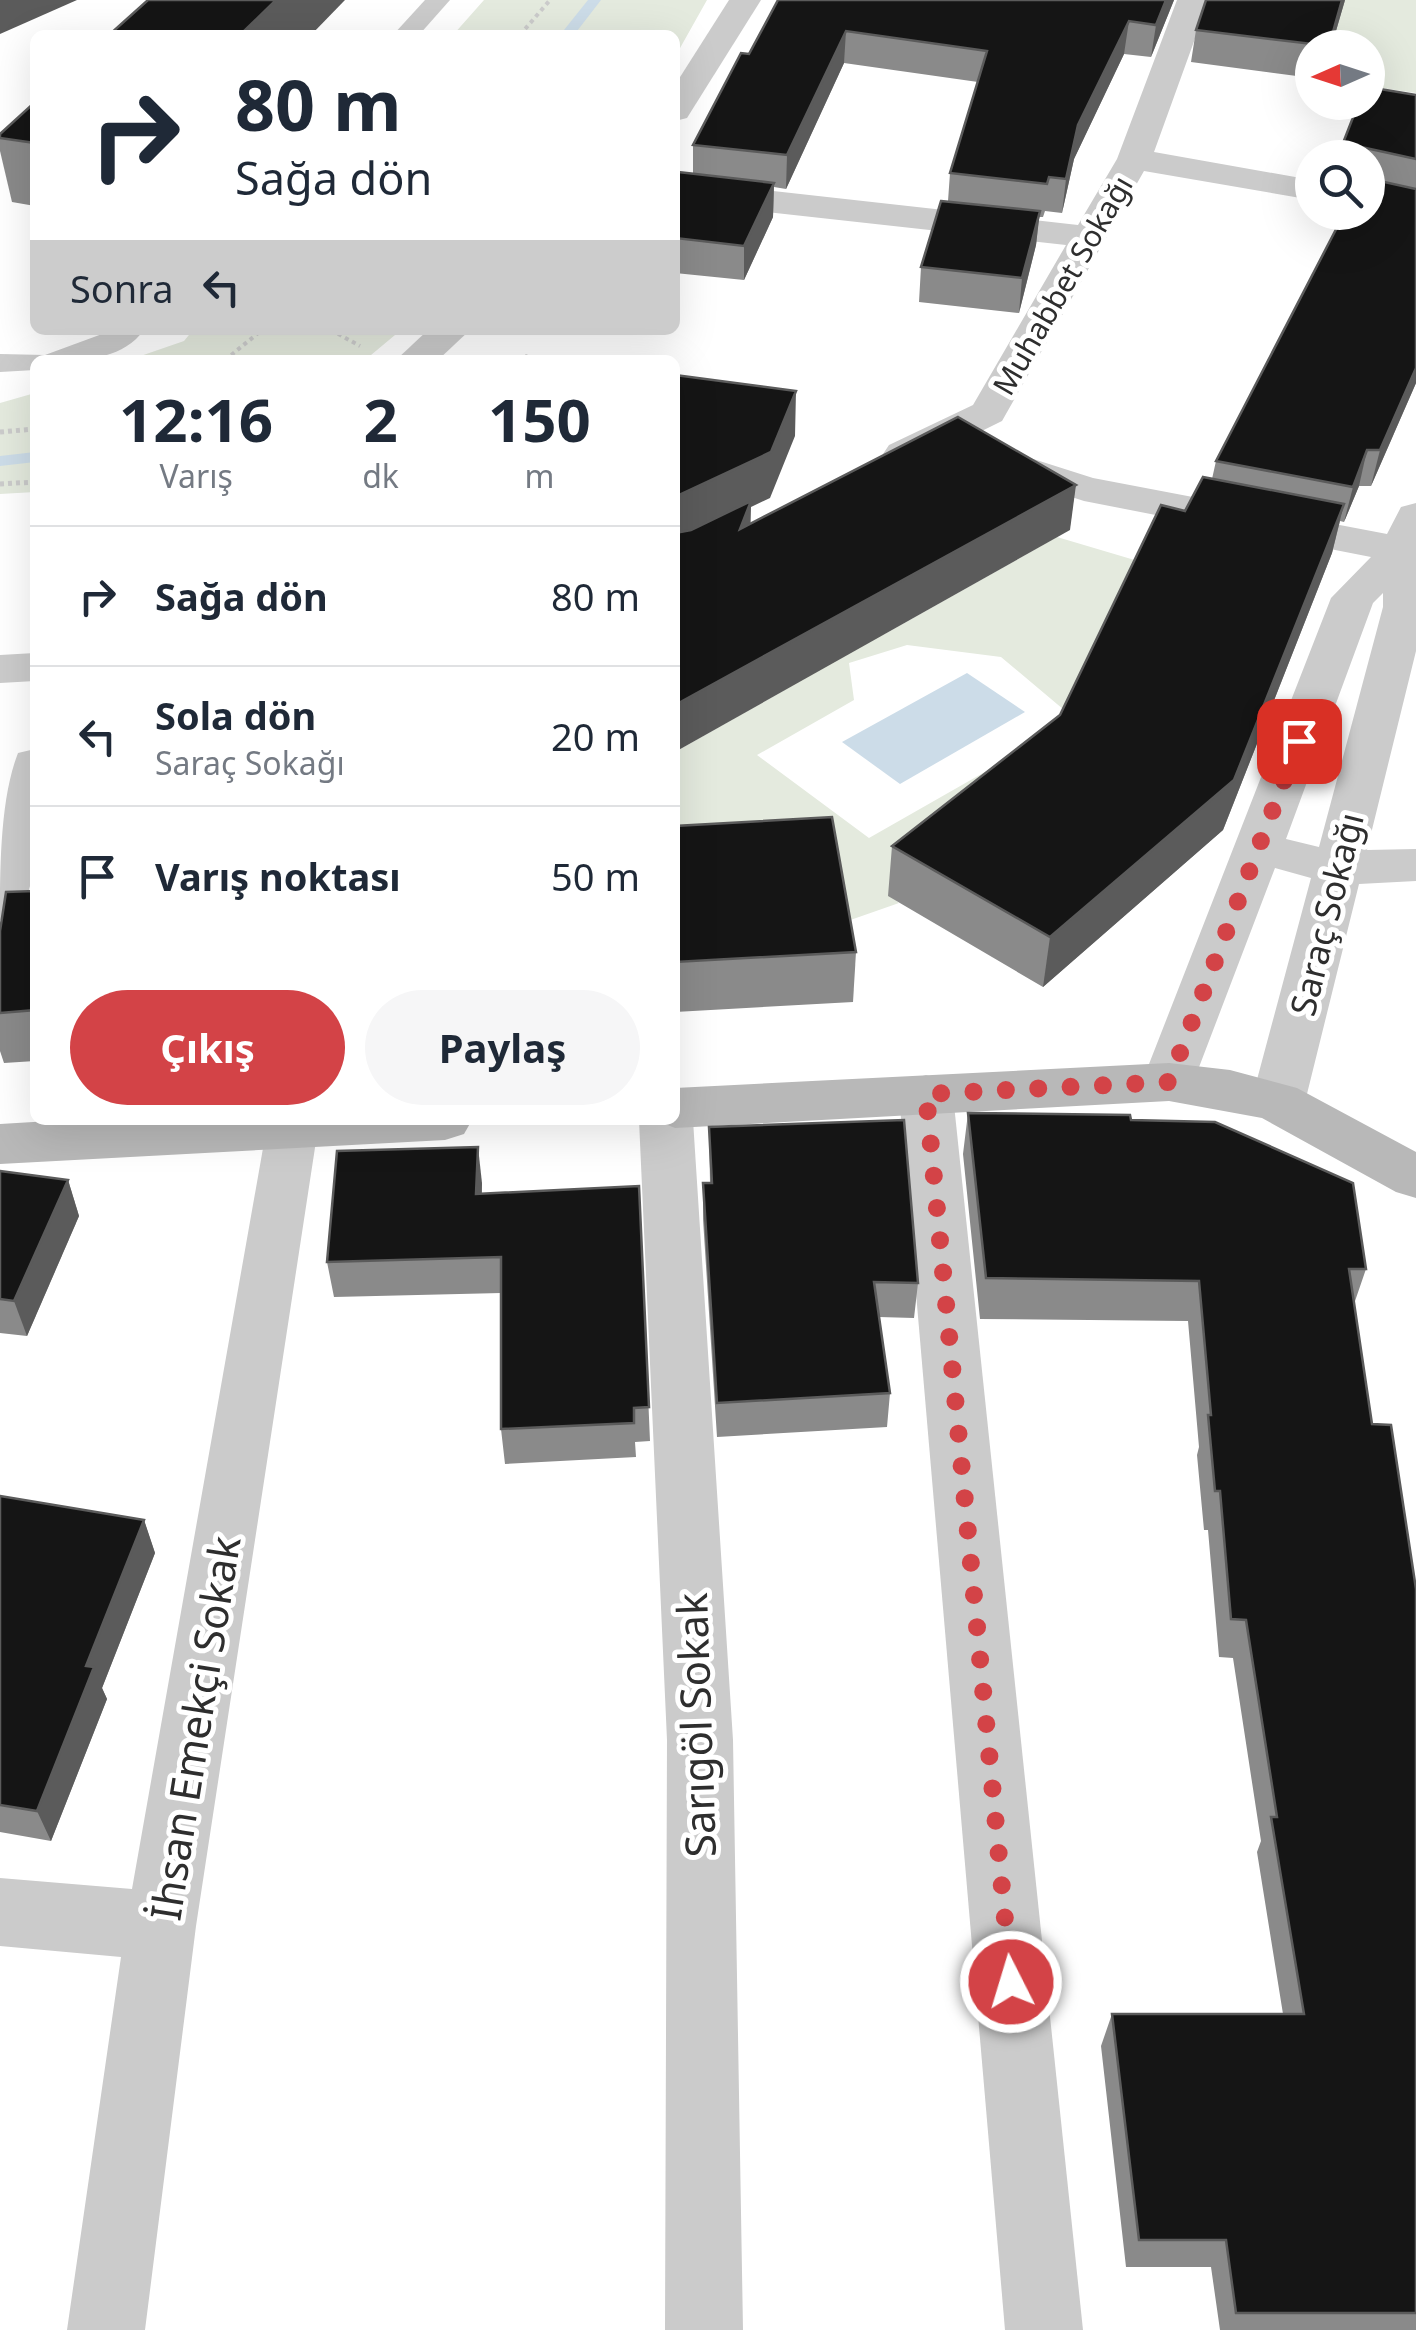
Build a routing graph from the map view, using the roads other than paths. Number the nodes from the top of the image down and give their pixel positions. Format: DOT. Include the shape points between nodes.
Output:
graph roads {
  1 [pos="438,0"];
  2 [pos="745,0"];
  3 [pos="1193,0"];
  4 [pos="410,30"];
  5 [pos="680,103"];
  6 [pos="1134,158"];
  7 [pos="1295,187"];
  8 [pos="680,192"];
  9 [pos="1090,237"];
  10 [pos="124,335"];
  11 [pos="445,335"];
  12 [pos="73,355"];
  13 [pos="421,355"];
  14 [pos="30,361"];
  15 [pos="0,363"];
  16 [pos="936,438"];
  17 [pos="866,471"];
  18 [pos="1409,532"];
  19 [pos="30,667"];
  20 [pos="0,669"];
  21 [pos="30,784"];
  22 [pos="1259,848"];
  23 [pos="1416,865"];
  24 [pos="1337,868"];
  25 [pos="0,903"];
  26 [pos="1169,1082"];
  27 [pos="926,1094"];
  28 [pos="1278,1102"];
  29 [pos="680,1108"];
  30 [pos="348,1125"];
  31 [pos="666,1125"];
  32 [pos="290,1128"];
  33 [pos="0,1144"];
  34 [pos="1415,1184"];
  35 [pos="0,1912"];
  36 [pos="162,1926"];
  37 [pos="106,2330"];
  38 [pos="704,2330"];
  39 [pos="1044,2330"];
  1 -- 4 [label="lane"];
  2 -- 5 [label="street"];
  3 -- 6 [label="street, Muhabbet Sokağı"];
  6 -- 7 [label="street"];
  6 -- 9 [label="street, Muhabbet Sokağı"];
  8 -- 9 [label="street"];
  9 -- 16 [label="street, Muhabbet Sokağı" via="988,413"];
  10 -- 12 [label="lane"];
  11 -- 13 [label="street"];
  14 -- 15 [label="lane"];
  16 -- 17 [label="street, Muhabbet Sokağı"];
  16 -- 18 [label="street" via="1084,489"];
  18 -- 22 [label="street" via="1353,598"];
  18 -- 24 [label="street, Saraç Sokağı" via="1405,607"];
  19 -- 20 [label="street"];
  21 -- 25 [label="street"];
  22 -- 24 [label="street"];
  22 -- 26 [label="street"];
  23 -- 24 [label="street"];
  24 -- 28 [label="street, Saraç Sokağı"];
  26 -- 27 [label="street"];
  26 -- 28 [label="street"];
  27 -- 29 [label="street"];
  27 -- 39 [label="street"];
  28 -- 34 [label="street"];
  30 -- 32 [label="street"];
  31 -- 38 [label="street, Sarıgöl Sokak" via="700,1740"];
  32 -- 33 [label="street"];
  32 -- 36 [label="street, İhsan Emekçi Sokak"];
  35 -- 36 [label="street"];
  36 -- 37 [label="street, İhsan Emekçi Sokak"];
}
